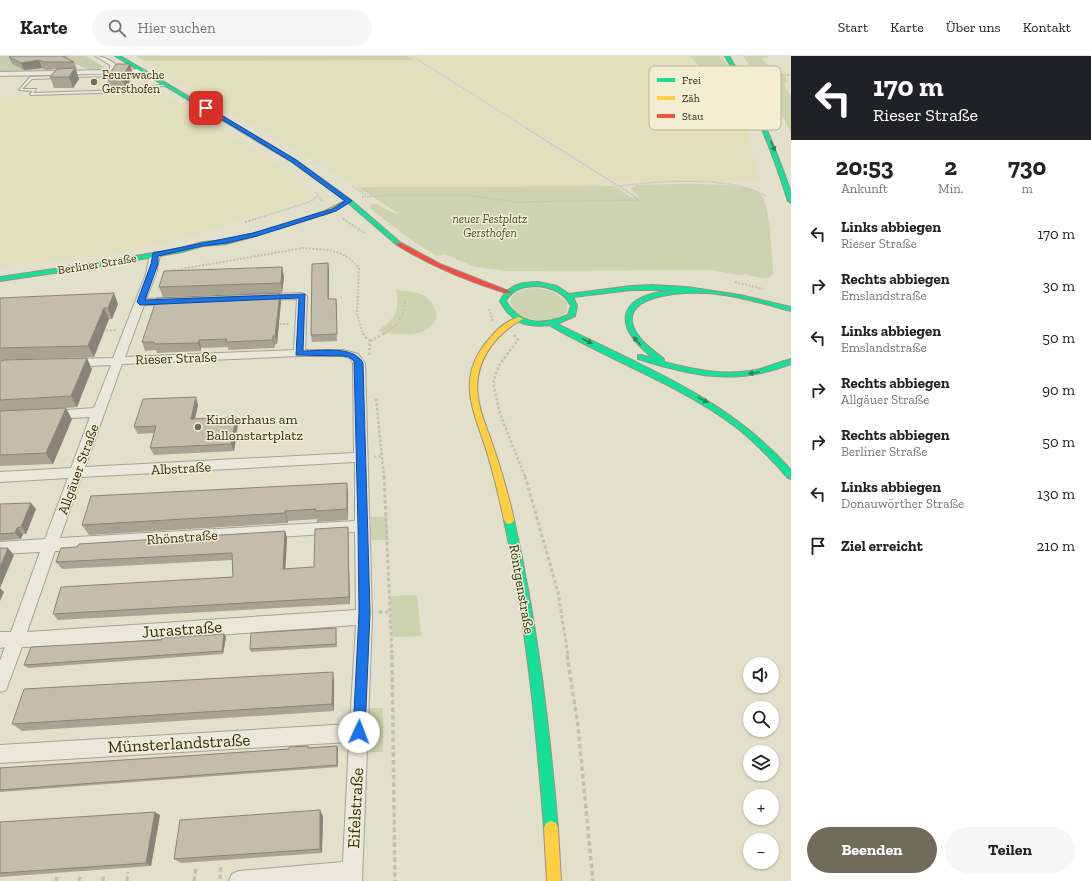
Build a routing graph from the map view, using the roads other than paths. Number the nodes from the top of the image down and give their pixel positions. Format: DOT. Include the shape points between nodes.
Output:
graph roads {
  1 [pos="98,56"];
  2 [pos="117,56"];
  3 [pos="727,56"];
  4 [pos="733,66"];
  5 [pos="143,71"];
  6 [pos="77,73"];
  7 [pos="113,73"];
  8 [pos="0,74"];
  9 [pos="167,85"];
  10 [pos="766,130"];
  11 [pos="349,201"];
  12 [pos="791,201"];
  13 [pos="155,255"];
  14 [pos="39,272"];
  15 [pos="0,274"];
  16 [pos="0,279"];
  17 [pos="702,291"];
  18 [pos="508,292"];
  19 [pos="569,296"];
  20 [pos="256,298"];
  21 [pos="180,301"];
  22 [pos="140,302"];
  23 [pos="791,309"];
  24 [pos="519,319"];
  25 [pos="552,324"];
  26 [pos="630,352"];
  27 [pos="299,354"];
  28 [pos="352,355"];
  29 [pos="118,361"];
  30 [pos="791,361"];
  31 [pos="59,363"];
  32 [pos="667,365"];
  33 [pos="98,412"];
  34 [pos="44,415"];
  35 [pos="361,457"];
  36 [pos="76,474"];
  37 [pos="791,476"];
  38 [pos="0,477"];
  39 [pos="363,526"];
  40 [pos="51,545"];
  41 [pos="0,548"];
  42 [pos="364,616"];
  43 [pos="0,640"];
  44 [pos="16,640"];
  45 [pos="0,684"];
  46 [pos="359,732"];
  47 [pos="0,754"];
  48 [pos="352,876"];
  49 [pos="239,881"];
  50 [pos="554,881"];
  1 -- 7 [label="street" via="114,66"];
  2 -- 5 [label="main road"];
  3 -- 4 [label="main road, one-way"];
  5 -- 7 [label="street"];
  5 -- 9 [label="main road"];
  6 -- 7 [label="street"];
  6 -- 8 [label="street"];
  6 -- 9 [label="lane" via="31,78 20,90 34,90 31,94 128,91"];
  9 -- 11 [label="main road" via="294,161"];
  10 -- 12 [label="main road, one-way"];
  11 -- 13 [label="main road, Berliner Straße" via="320,205 202,244"];
  11 -- 18 [label="main road" via="400,245 426,259"];
  13 -- 14 [label="main road, Berliner Straße"];
  13 -- 22 [label="street, Allgäuer Straße"];
  14 -- 15 [label="main road, Berliner Straße"];
  14 -- 16 [label="main road, Berliner Straße"];
  17 -- 19 [label="main road" via="651,287"];
  17 -- 23 [label="main road" via="753,299"];
  32 -- 17 [label="main road, one-way" via="643,348 631,335 627,321 629,311 640,301 657,295"];
  18 -- 19 [label="main road" via="521,286 538,284 555,288"];
  18 -- 24 [label="main road" via="504,304 508,311"];
  19 -- 25 [label="main road" via="574,303 571,321"];
  20 -- 27 [label="street" via="302,296"];
  21 -- 22 [label="street"];
  22 -- 29 [label="street, Allgäuer Straße"];
  24 -- 25 [label="main road"];
  24 -- 50 [label="main road, Röntgenstraße" via="503,328 487,347 475,366 473,387 475,404 507,512 528,615 543,728"];
  25 -- 37 [label="main road, one-way" via="710,404 740,423"];
  26 -- 32 [label="main road"];
  27 -- 28 [label="street, Rieser Straße"];
  27 -- 29 [label="street, Rieser Straße"];
  28 -- 35 [label="street, Eifelstraße" via="359,363"];
  29 -- 31 [label="street, Rieser Straße"];
  29 -- 33 [label="street, Allgäuer Straße"];
  30 -- 32 [label="main road, one-way" via="763,372 730,375 694,372"];
  33 -- 34 [label="street"];
  33 -- 36 [label="street, Allgäuer Straße"];
  35 -- 36 [label="street, Albstraße"];
  35 -- 39 [label="street, Eifelstraße"];
  36 -- 38 [label="street, Albstraße"];
  36 -- 40 [label="street, Allgäuer Straße"];
  39 -- 40 [label="street, Rhönstraße"];
  39 -- 42 [label="street, Eifelstraße"];
  40 -- 41 [label="street, Rhönstraße"];
  40 -- 44 [label="street, Allgäuer Straße"];
  42 -- 44 [label="street, Jurastraße"];
  42 -- 46 [label="street, Eifelstraße"];
  43 -- 44 [label="street, Jurastraße"];
  44 -- 45 [label="street, Allgäuer Straße"];
  46 -- 47 [label="street, Münsterlandstraße"];
  46 -- 48 [label="street, Eifelstraße"];
  48 -- 49 [label="street"];
}
